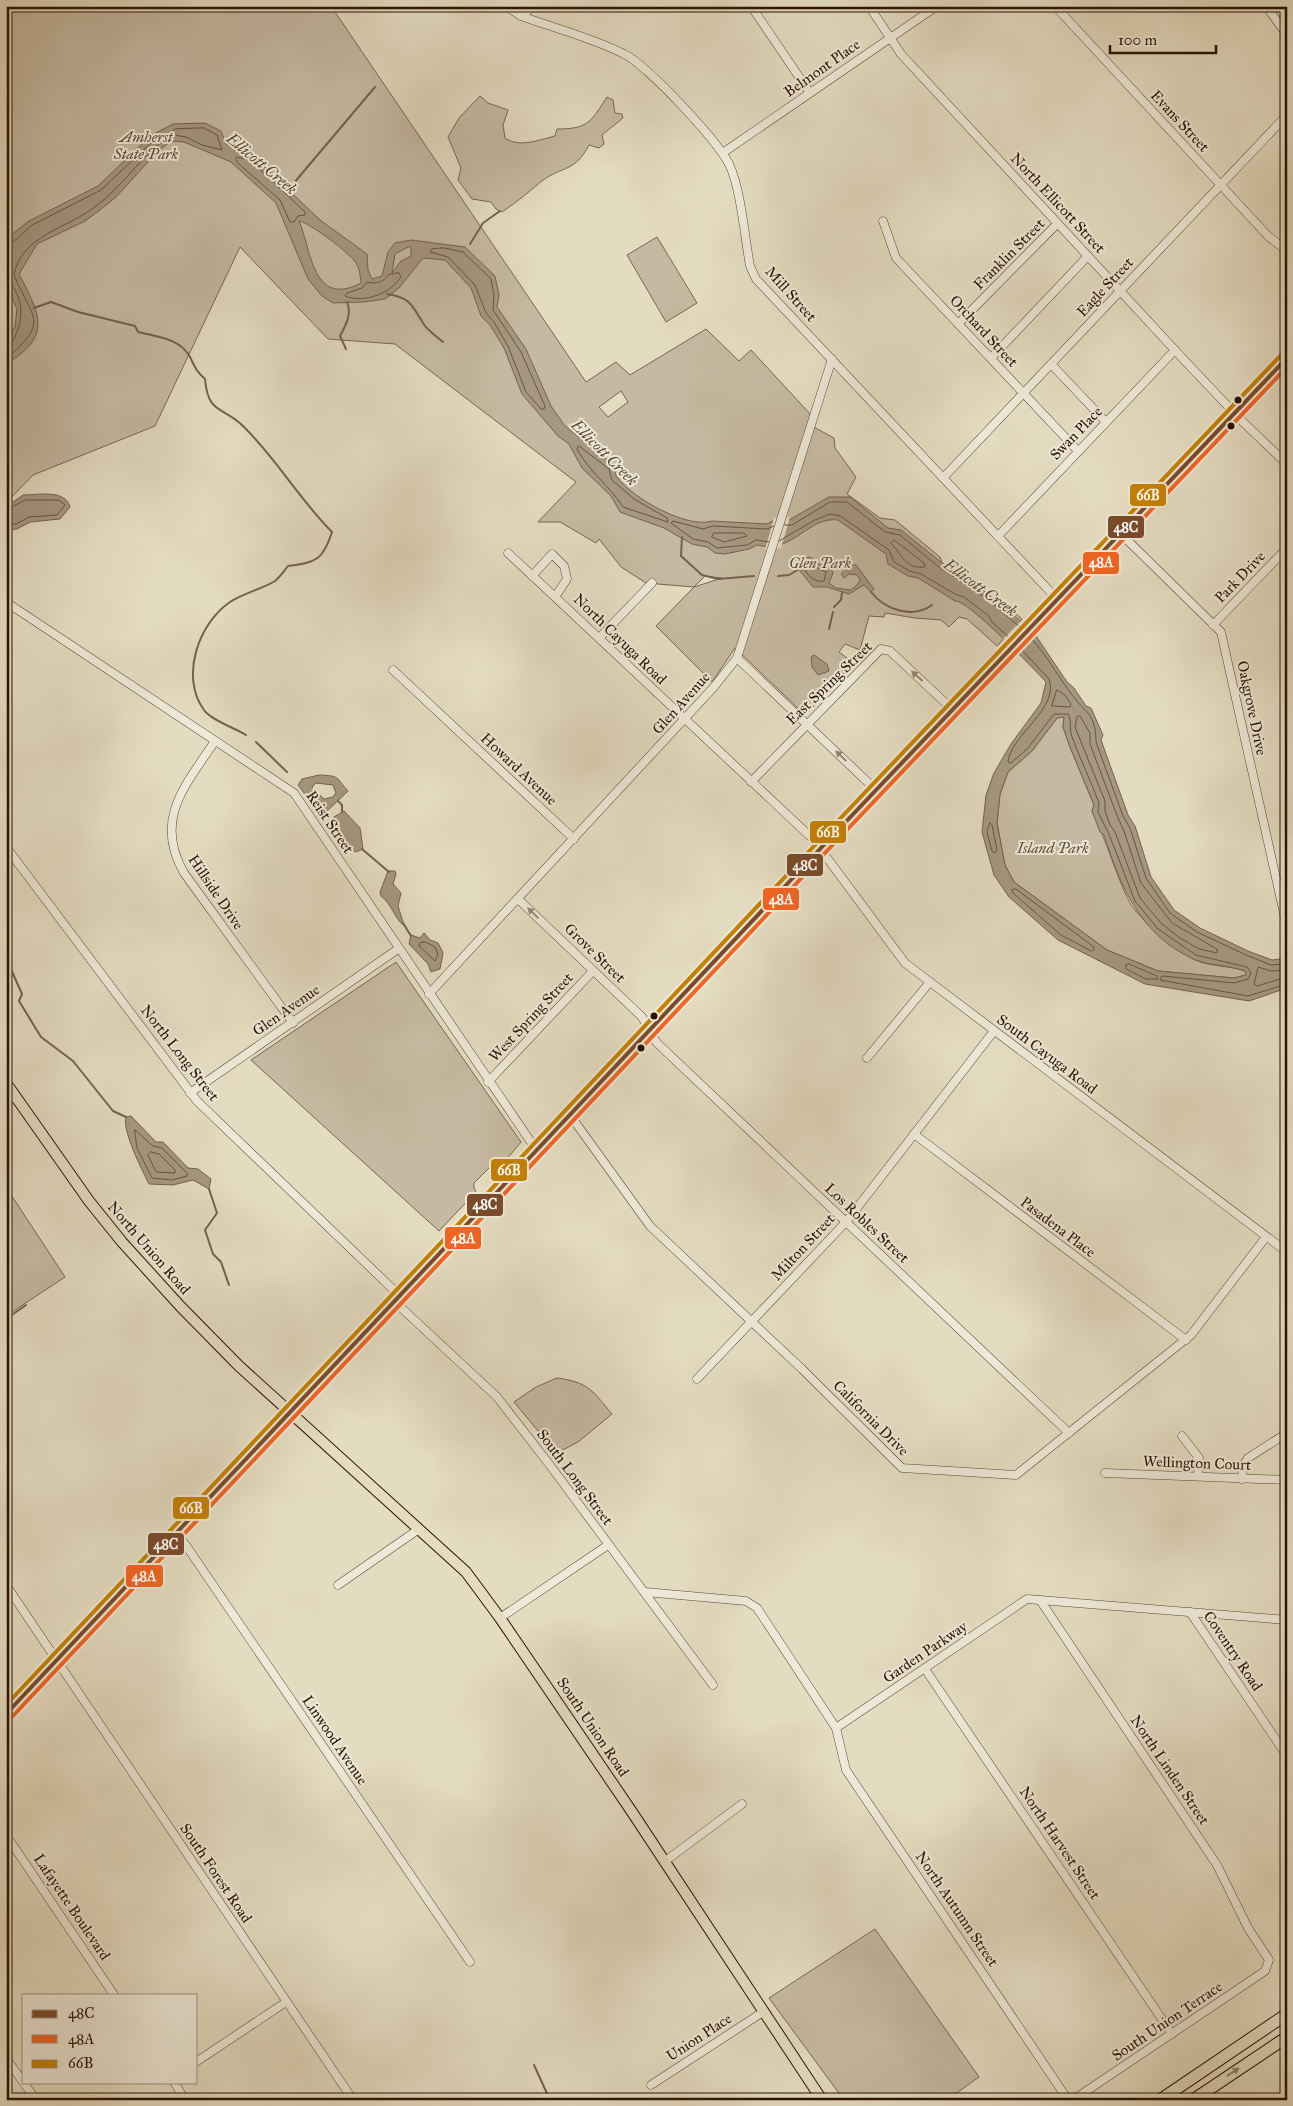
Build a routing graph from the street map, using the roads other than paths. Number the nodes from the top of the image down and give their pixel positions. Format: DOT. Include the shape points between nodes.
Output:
graph roads {
  1 [pos="506,6"];
  2 [pos="534,6"];
  3 [pos="750,6"];
  4 [pos="869,6"];
  5 [pos="937,6"];
  6 [pos="1055,6"];
  7 [pos="1266,6"];
  8 [pos="521,16"];
  9 [pos="1287,35"];
  10 [pos="890,38"];
  11 [pos="810,93"];
  12 [pos="1287,116"];
  13 [pos="724,152"];
  14 [pos="1221,186"];
  15 [pos="883,220"];
  16 [pos="1057,224"];
  17 [pos="1283,249"];
  18 [pos="1088,256"];
  19 [pos="1287,256"];
  20 [pos="1120,291"];
  21 [pos="958,324"];
  22 [pos="1175,350"];
  23 [pos="991,358"];
  24 [pos="1287,358"];
  25 [pos="832,359"];
  26 [pos="1052,364"];
  27 [pos="1024,393"];
  28 [pos="1234,413"];
  29 [pos="1106,422"];
  30 [pos="1078,451"];
  31 [pos="1287,464"];
  32 [pos="944,478"];
  33 [pos="1120,533"];
  34 [pos="998,536"];
  35 [pos="1287,548"];
  36 [pos="508,554"];
  37 [pos="532,576"];
  38 [pos="652,583"];
  39 [pos="555,597"];
  40 [pos="1057,599"];
  41 [pos="6,602"];
  42 [pos="1213,625"];
  43 [pos="599,638"];
  44 [pos="737,658"];
  45 [pos="393,670"];
  46 [pos="953,710"];
  47 [pos="684,719"];
  48 [pos="807,724"];
  49 [pos="215,741"];
  50 [pos="751,782"];
  51 [pos="876,790"];
  52 [pos="574,839"];
  53 [pos="6,847"];
  54 [pos="820,848"];
  55 [pos="518,899"];
  56 [pos="1287,927"];
  57 [pos="398,949"];
  58 [pos="593,971"];
  59 [pos="930,982"];
  60 [pos="429,994"];
  61 [pos="293,1023"];
  62 [pos="650,1030"];
  63 [pos="994,1031"];
  64 [pos="867,1058"];
  65 [pos="488,1082"];
  66 [pos="6,1083"];
  67 [pos="190,1093"];
  68 [pos="570,1115"];
  69 [pos="914,1134"];
  70 [pos="536,1151"];
  71 [pos="846,1222"];
  72 [pos="1266,1237"];
  73 [pos="1287,1252"];
  74 [pos="398,1299"];
  75 [pos="751,1322"];
  76 [pos="1186,1340"];
  77 [pos="697,1379"];
  78 [pos="290,1413"];
  79 [pos="1069,1433"];
  80 [pos="1287,1433"];
  81 [pos="1182,1436"];
  82 [pos="1105,1473"];
  83 [pos="1198,1476"];
  84 [pos="1242,1478"];
  85 [pos="1287,1480"];
  86 [pos="419,1529"];
  87 [pos="176,1533"];
  88 [pos="608,1545"];
  89 [pos="338,1585"];
  90 [pos="6,1586"];
  91 [pos="644,1592"];
  92 [pos="1040,1600"];
  93 [pos="1190,1612"];
  94 [pos="500,1618"];
  95 [pos="1287,1620"];
  96 [pos="57,1660"];
  97 [pos="926,1668"];
  98 [pos="713,1685"];
  99 [pos="6,1714"];
  100 [pos="836,1728"];
  101 [pos="1287,1756"];
  102 [pos="742,1804"];
  103 [pos="6,1835"];
  104 [pos="664,1862"];
  105 [pos="1269,1960"];
  106 [pos="470,1962"];
  107 [pos="113,1994"];
  108 [pos="286,2002"];
  109 [pos="763,2012"];
  110 [pos="1287,2014"];
  111 [pos="1172,2034"];
  112 [pos="1287,2037"];
  113 [pos="6,2058"];
  114 [pos="198,2061"];
  115 [pos="22,2080"];
  116 [pos="25,2084"];
  117 [pos="175,2084"];
  118 [pos="651,2085"];
  119 [pos="1287,2094"];
  120 [pos="36,2100"];
  121 [pos="185,2100"];
  122 [pos="353,2100"];
  123 [pos="822,2100"];
  124 [pos="1068,2100"];
  125 [pos="1073,2100"];
  126 [pos="1160,2100"];
  127 [pos="1193,2100"];
  128 [pos="1278,2100"];
  1 -- 8 [label="street, Mill Street"];
  2 -- 8 [label="street"];
  3 -- 11 [label="street"];
  4 -- 10 [label="street, North Ellicott Street"];
  5 -- 10 [label="street, Belmont Place"];
  6 -- 14 [label="street, Evans Street"];
  7 -- 9 [label="street"];
  8 -- 13 [label="street, Mill Street" via="625,54 649,73"];
  10 -- 11 [label="street, Belmont Place"];
  10 -- 16 [label="street, North Ellicott Street" via="901,54"];
  11 -- 13 [label="street, Belmont Place"];
  12 -- 14 [label="street, Eagle Street"];
  13 -- 25 [label="street, Mill Street" via="731,168 750,266 756,279"];
  14 -- 17 [label="street, Evans Street"];
  14 -- 20 [label="street, Eagle Street"];
  15 -- 21 [label="street, Orchard Street" via="896,258"];
  16 -- 18 [label="street, North Ellicott Street"];
  16 -- 21 [label="street, Franklin Street"];
  17 -- 19 [label="street, Evans Street"];
  18 -- 20 [label="street, North Ellicott Street"];
  18 -- 23 [label="street"];
  20 -- 22 [label="street, North Ellicott Street"];
  20 -- 26 [label="street, Eagle Street"];
  21 -- 23 [label="street, Orchard Street"];
  22 -- 28 [label="street, North Ellicott Street"];
  22 -- 29 [label="street, Swan Place"];
  23 -- 27 [label="street, Orchard Street"];
  24 -- 28 [label="main road"];
  25 -- 32 [label="street, Mill Street"];
  25 -- 44 [label="street, Glen Avenue"];
  26 -- 27 [label="street, Eagle Street"];
  26 -- 29 [label="street"];
  27 -- 30 [label="street, Orchard Street"];
  27 -- 32 [label="street, Eagle Street"];
  28 -- 31 [label="street, North Ellicott Street"];
  28 -- 33 [label="main road"];
  29 -- 30 [label="street, Swan Place"];
  30 -- 34 [label="street, Swan Place"];
  32 -- 34 [label="street, Mill Street"];
  33 -- 40 [label="main road"];
  33 -- 42 [label="street, Oakgrove Drive"];
  34 -- 40 [label="street, Mill Street"];
  35 -- 42 [label="street, Park Drive"];
  36 -- 37 [label="street, North Cayuga Road"];
  37 -- 39 [label="street, North Cayuga Road"];
  37 -- 39 [label="street" via="552,554 564,566 566,579"];
  38 -- 43 [label="street"];
  39 -- 43 [label="street, North Cayuga Road"];
  40 -- 46 [label="main road"];
  41 -- 49 [label="street, Reist Street"];
  42 -- 56 [label="street, Oakgrove Drive" via="1221,632"];
  43 -- 47 [label="street, North Cayuga Road"];
  44 -- 47 [label="street, Glen Avenue"];
  44 -- 48 [label="street"];
  45 -- 52 [label="street, Howard Avenue"];
  46 -- 48 [label="street, East Spring Street, one-way" via="890,651 879,649"];
  46 -- 51 [label="main road"];
  47 -- 50 [label="street, North Cayuga Road"];
  47 -- 52 [label="street, Glen Avenue"];
  48 -- 50 [label="street, East Spring Street"];
  51 -- 48 [label="street, one-way"];
  49 -- 57 [label="street, Reist Street" via="294,793"];
  49 -- 61 [label="street, Hillside Drive" via="176,802 171,824 173,846 184,874"];
  50 -- 54 [label="street, North Cayuga Road"];
  51 -- 54 [label="main road"];
  52 -- 55 [label="street, Glen Avenue"];
  53 -- 67 [label="street, North Long Street"];
  54 -- 59 [label="street, South Cayuga Road" via="905,963"];
  54 -- 62 [label="main road"];
  58 -- 55 [label="street, Grove Street, one-way"];
  55 -- 60 [label="street, Glen Avenue"];
  57 -- 60 [label="street, Reist Street"];
  57 -- 61 [label="street, Glen Avenue"];
  58 -- 62 [label="street, Grove Street" via="642,1017"];
  58 -- 65 [label="street, West Spring Street"];
  59 -- 63 [label="street, South Cayuga Road"];
  59 -- 64 [label="street"];
  60 -- 65 [label="street, Reist Street"];
  61 -- 67 [label="street, Glen Avenue"];
  62 -- 68 [label="main road"];
  62 -- 71 [label="street, Los Robles Street" via="657,1042"];
  63 -- 69 [label="street, Milton Street"];
  63 -- 72 [label="street, South Cayuga Road"];
  65 -- 70 [label="street, Reist Street"];
  66 -- 78 [label="main road, North Union Road" via="70,1175 122,1242 210,1337"];
  67 -- 74 [label="street, North Long Street"];
  68 -- 70 [label="main road"];
  68 -- 75 [label="street, California Drive" via="650,1226"];
  69 -- 71 [label="street, Milton Street"];
  69 -- 76 [label="street, Pasadena Place"];
  70 -- 74 [label="main road"];
  71 -- 75 [label="street, Milton Street"];
  71 -- 79 [label="street, Los Robles Street"];
  72 -- 73 [label="street, South Cayuga Road"];
  72 -- 76 [label="street, California Drive"];
  74 -- 78 [label="main road"];
  74 -- 88 [label="street, South Long Street" via="497,1397"];
  75 -- 77 [label="street, Milton Street"];
  75 -- 79 [label="street, California Drive" via="902,1468 1016,1475"];
  76 -- 79 [label="street, California Drive"];
  78 -- 86 [label="main road, South Union Road"];
  78 -- 87 [label="main road"];
  80 -- 84 [label="street" via="1248,1458"];
  81 -- 83 [label="street" via="1198,1458"];
  82 -- 83 [label="street, Wellington Court"];
  83 -- 84 [label="street, Wellington Court"];
  84 -- 85 [label="street, Wellington Court"];
  86 -- 89 [label="street"];
  86 -- 94 [label="main road, South Union Road" via="466,1572"];
  87 -- 96 [label="main road"];
  87 -- 106 [label="street, Linwood Avenue"];
  88 -- 91 [label="street, South Long Street"];
  88 -- 94 [label="street"];
  90 -- 96 [label="street, South Forest Road"];
  91 -- 98 [label="street, South Long Street"];
  91 -- 100 [label="street" via="752,1604"];
  92 -- 93 [label="street, Garden Parkway"];
  92 -- 97 [label="street, Garden Parkway" via="1028,1599"];
  92 -- 105 [label="street, North Linden Street" via="1217,1865 1248,1928"];
  93 -- 95 [label="street, Garden Parkway"];
  93 -- 101 [label="street, Coventry Road"];
  94 -- 104 [label="main road, South Union Road"];
  96 -- 99 [label="main road"];
  96 -- 108 [label="street, South Forest Road"];
  97 -- 100 [label="street, Garden Parkway"];
  97 -- 111 [label="street, North Harvest Street"];
  100 -- 124 [label="street, North Autumn Street" via="846,1770"];
  102 -- 104 [label="street"];
  103 -- 107 [label="street, Lafayette Boulevard"];
  104 -- 109 [label="main road, South Union Road"];
  105 -- 111 [label="street, South Union Terrace" via="1265,1971"];
  108 -- 114 [label="street"];
  108 -- 122 [label="street, South Forest Road"];
  109 -- 118 [label="street, Union Place"];
  109 -- 123 [label="main road, South Union Road"];
  110 -- 126 [label="highway"];
  111 -- 125 [label="street, South Union Terrace"];
  127 -- 112 [label="highway, one-way"];
  113 -- 115 [label="street"];
  116 -- 120 [label="street"];
  117 -- 121 [label="street"];
  119 -- 128 [label="street"];
}
